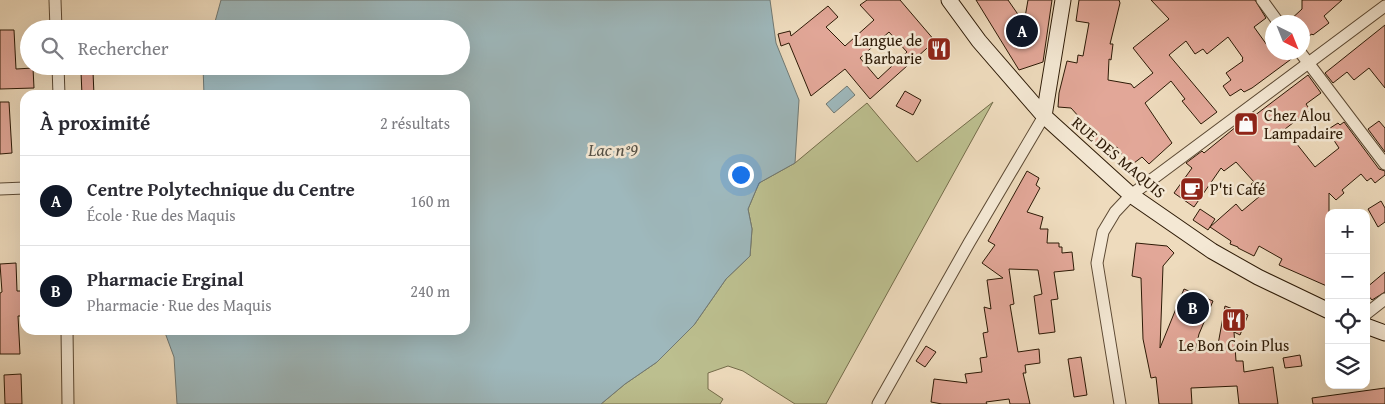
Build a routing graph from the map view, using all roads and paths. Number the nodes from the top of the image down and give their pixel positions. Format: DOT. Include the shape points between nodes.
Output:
graph roads {
  1 [pos="55,0"];
  2 [pos="949,0"];
  3 [pos="1063,0"];
  4 [pos="1262,0"];
  5 [pos="1385,6"];
  6 [pos="1273,15"];
  7 [pos="56,20"];
  8 [pos="1305,60"];
  9 [pos="1308,64"];
  10 [pos="58,75"];
  11 [pos="59,90"];
  12 [pos="1044,116"];
  13 [pos="1385,164"];
  14 [pos="20,188"];
  15 [pos="0,189"];
  16 [pos="1131,195"];
  17 [pos="1385,299"];
  18 [pos="1325,309"];
  19 [pos="1370,311"];
  20 [pos="1370,327"];
  21 [pos="1385,333"];
  22 [pos="67,335"];
  23 [pos="68,404"];
  24 [pos="878,404"];
  25 [pos="1120,404"];
  1 -- 7 [label="street"];
  2 -- 12 [label="street, RUE DES MAQUIS"];
  3 -- 12 [label="street"];
  4 -- 6 [label="street"];
  5 -- 9 [label="street"];
  8 -- 9 [label="street"];
  9 -- 13 [label="street"];
  9 -- 16 [label="street"];
  10 -- 11 [label="street"];
  12 -- 16 [label="street, RUE DES MAQUIS"];
  12 -- 24 [label="street"];
  14 -- 15 [label="street"];
  16 -- 18 [label="street, RUE DES MAQUIS" via="1212,251 1258,278"];
  16 -- 25 [label="street" via="1103,232 1097,263"];
  17 -- 19 [label="street"];
  20 -- 21 [label="street"];
  22 -- 23 [label="street"];
}
